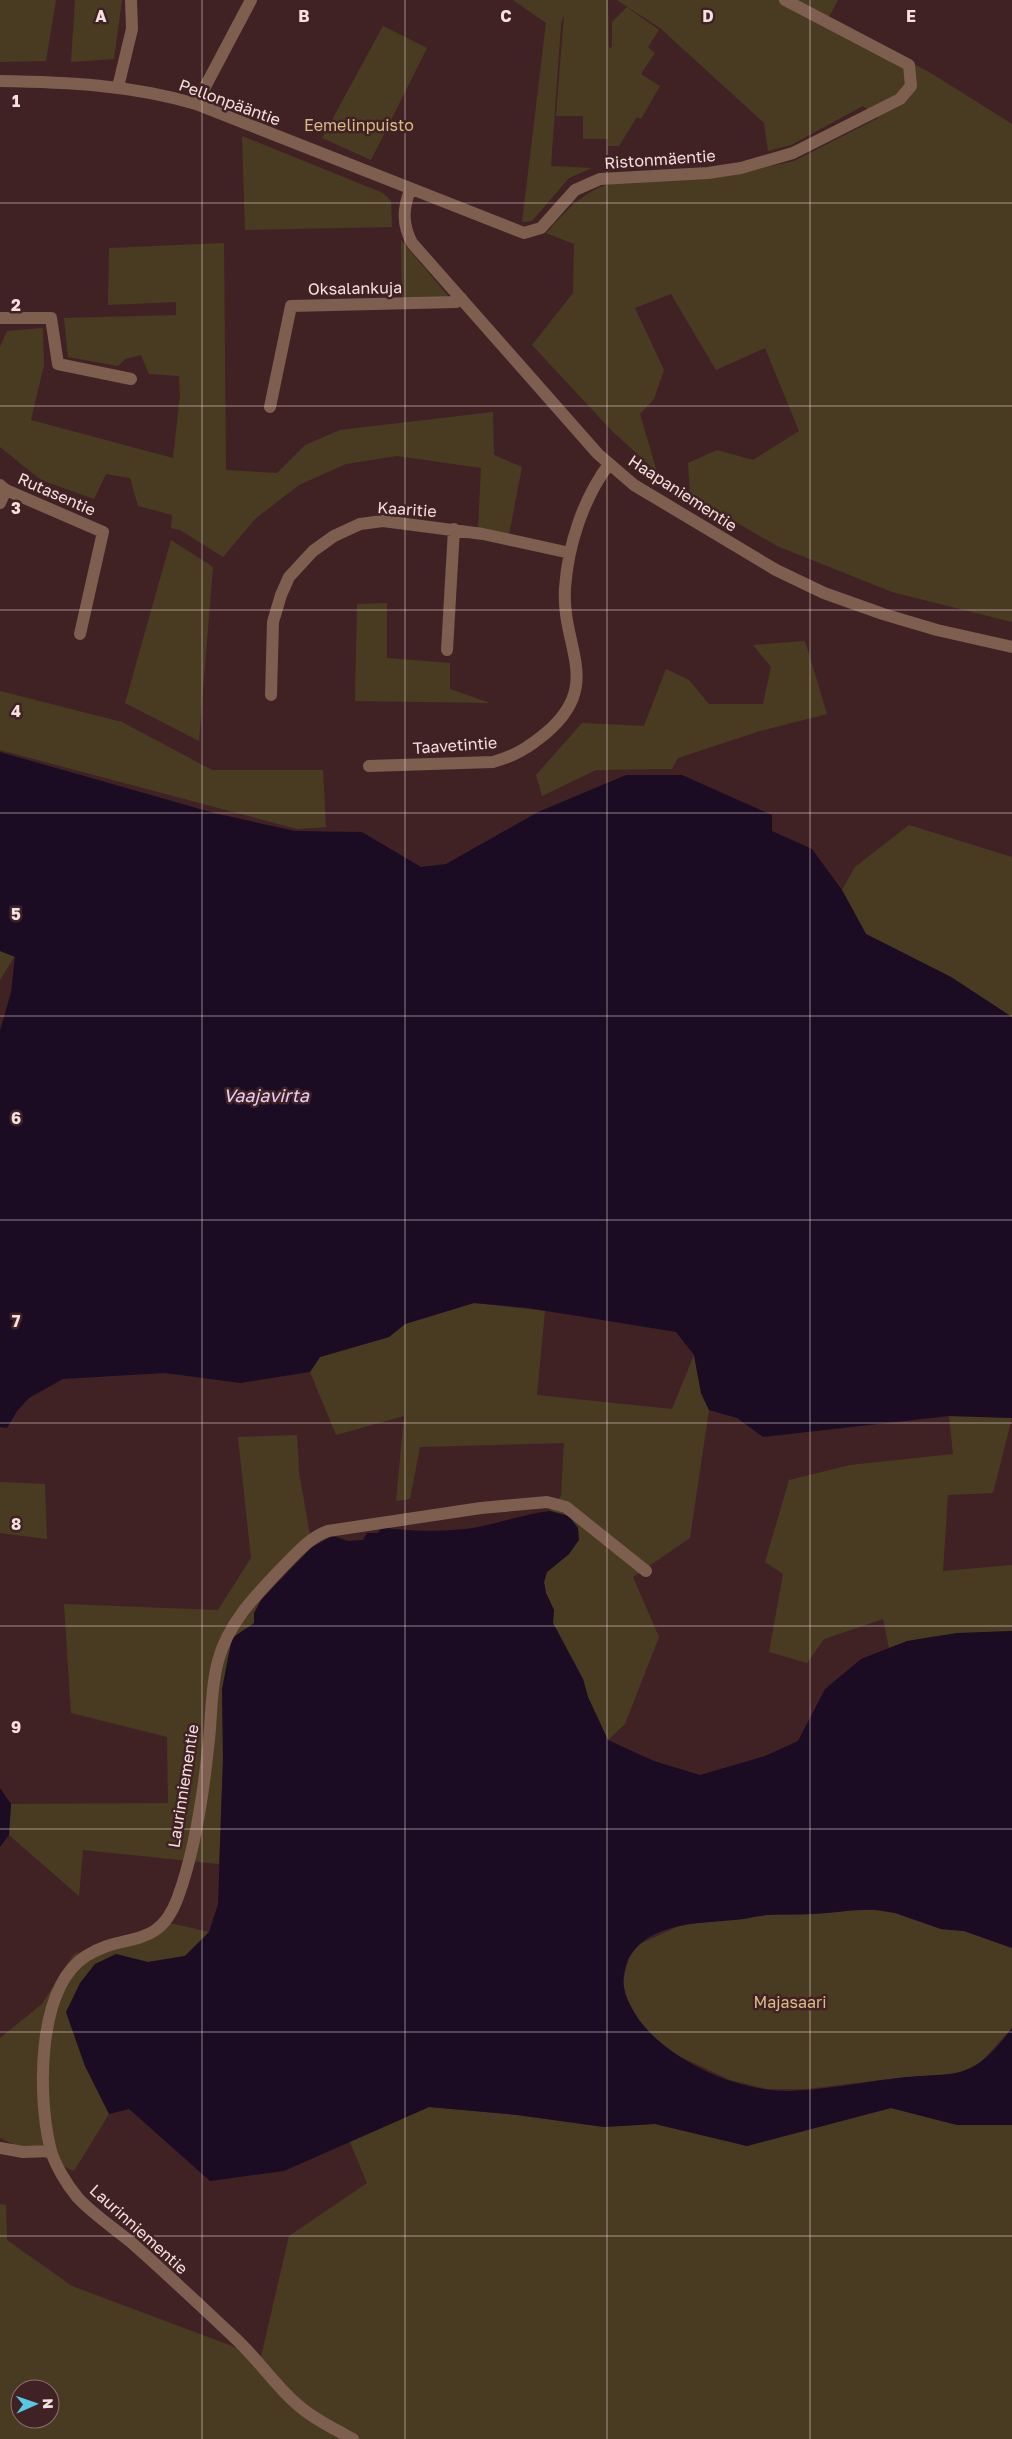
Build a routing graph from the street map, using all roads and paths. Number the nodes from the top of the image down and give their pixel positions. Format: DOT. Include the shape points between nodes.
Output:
graph roads {
  1 [pos="131,0"];
  2 [pos="251,0"];
  3 [pos="785,0"];
  4 [pos="0,81"];
  5 [pos="118,87"];
  6 [pos="196,104"];
  7 [pos="410,190"];
  8 [pos="461,298"];
  9 [pos="0,318"];
  10 [pos="131,379"];
  11 [pos="270,407"];
  12 [pos="608,464"];
  13 [pos="3,487"];
  14 [pos="0,503"];
  15 [pos="454,529"];
  16 [pos="570,553"];
  17 [pos="80,634"];
  18 [pos="1012,647"];
  19 [pos="447,650"];
  20 [pos="271,695"];
  21 [pos="369,766"];
  22 [pos="646,1571"];
  23 [pos="0,2148"];
  24 [pos="51,2151"];
  25 [pos="353,2439"];
  1 -- 5 [label="street" via="132,29"];
  2 -- 6 [label="street"];
  3 -- 7 [label="street, Ristonmäentie" via="899,58 909,65 911,86 900,98 793,153 741,168 600,179 575,190 546,224 531,232 516,231"];
  4 -- 5 [label="street, Pellonpääntie"];
  5 -- 6 [label="street, Pellonpääntie"];
  6 -- 7 [label="street, Pellonpääntie"];
  7 -- 8 [label="street, Haapaniementie" via="404,213 408,234"];
  8 -- 11 [label="street, Oksalankuja" via="456,302 291,306"];
  8 -- 12 [label="street, Haapaniementie"];
  9 -- 10 [label="street" via="52,318 58,364"];
  12 -- 16 [label="street, Taavetintie" via="587,500"];
  12 -- 18 [label="street, Haapaniementie" via="670,508 776,570 824,593 937,630"];
  13 -- 14 [label="street"];
  13 -- 17 [label="street, Rutasentie" via="103,532"];
  15 -- 16 [label="street, Kaaritie"];
  15 -- 19 [label="street"];
  15 -- 20 [label="street, Kaaritie" via="384,521 360,524 334,536 313,551 289,577 273,622"];
  16 -- 21 [label="street, Taavetintie" via="565,589 566,618 577,672 575,697 566,713 528,748 493,762"];
  22 -- 24 [label="street, Laurinniementie" via="566,1507 547,1502 481,1508 328,1531 301,1548 248,1602 218,1660 197,1823 179,1895 171,1912 161,1928 84,1957 59,1986 48,2019 45,2048 43,2094"];
  23 -- 24 [label="street" via="22,2152"];
  24 -- 25 [label="street, Laurinniementie" via="78,2198 129,2240 244,2347 293,2401"];
}
